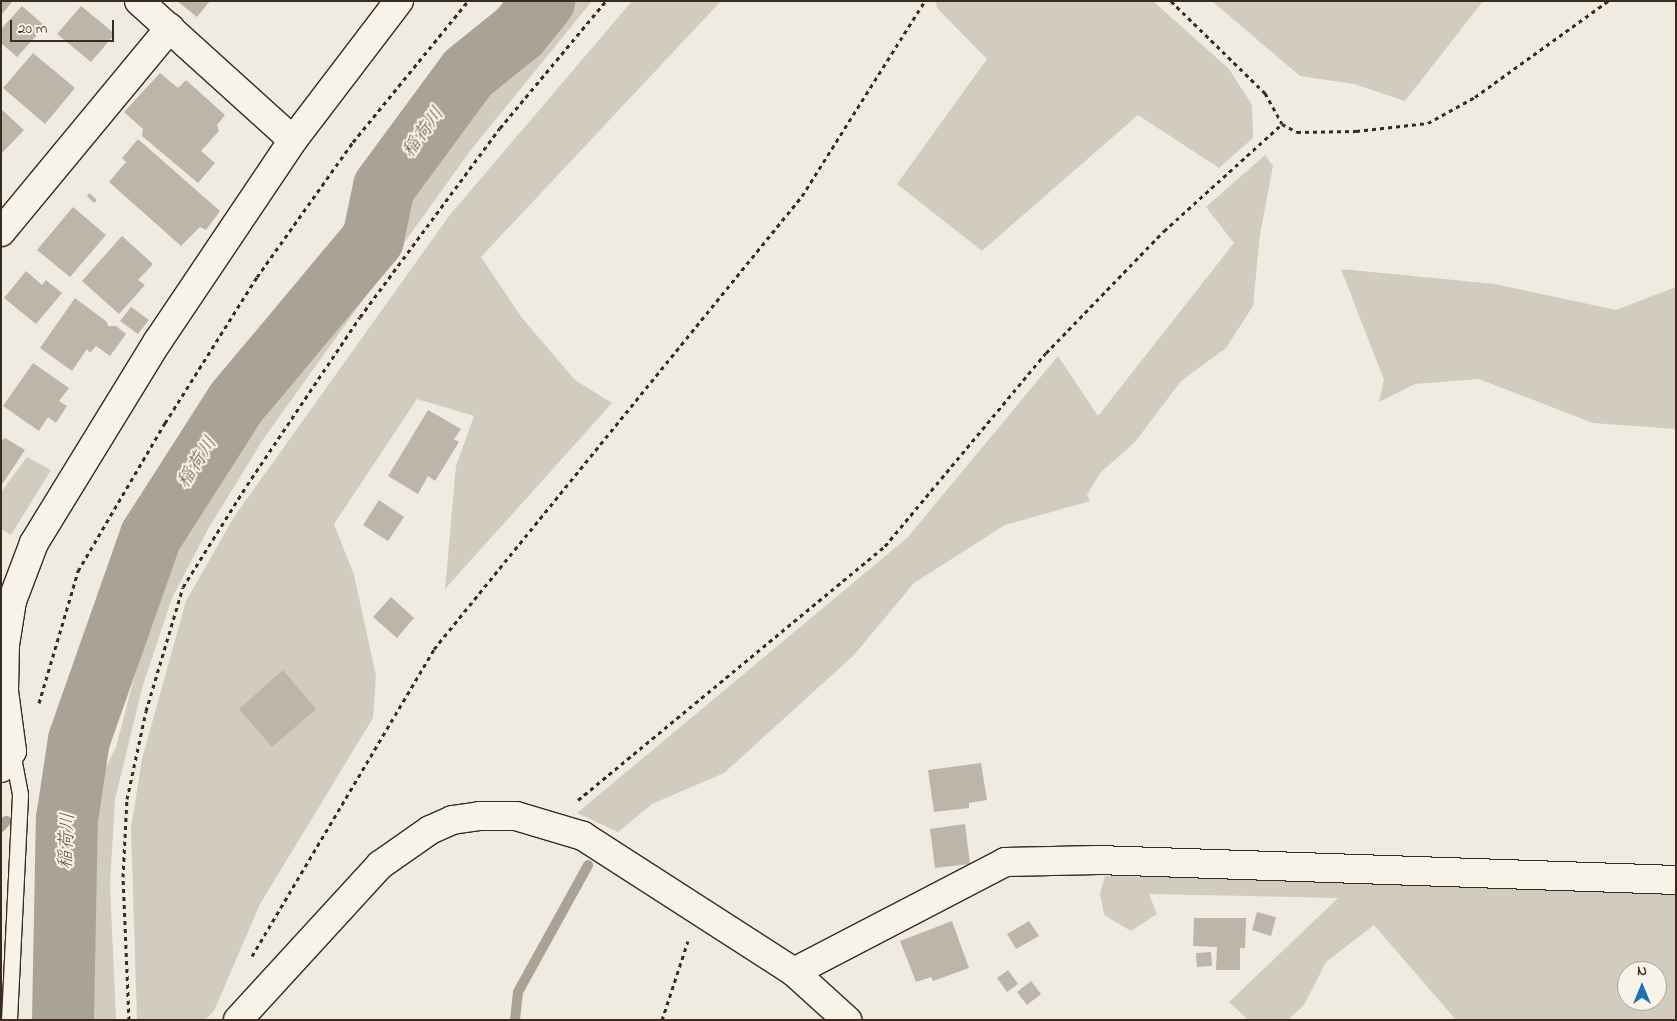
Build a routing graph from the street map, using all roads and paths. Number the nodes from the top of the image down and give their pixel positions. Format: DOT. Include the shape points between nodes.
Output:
graph roads {
  1 [pos="139,1"];
  2 [pos="399,1"];
  3 [pos="468,1"];
  4 [pos="606,1"];
  5 [pos="925,1"];
  6 [pos="1171,1"];
  7 [pos="1608,1"];
  8 [pos="170,28"];
  9 [pos="1282,124"];
  10 [pos="292,140"];
  11 [pos="6,218"];
  12 [pos="38,705"];
  13 [pos="6,759"];
  14 [pos="550,824"];
  15 [pos="1676,880"];
  16 [pos="697,911"];
  17 [pos="251,959"];
  18 [pos="794,972"];
  19 [pos="9,1020"];
  20 [pos="129,1020"];
  21 [pos="238,1020"];
  22 [pos="662,1020"];
  23 [pos="847,1020"];
  1 -- 8 [label="street"];
  2 -- 10 [label="street"];
  3 -- 12 [label="path" via="347,150 257,277 165,423 78,571"];
  4 -- 20 [label="path" via="500,128 360,316 247,485 184,588 146,711 127,799 123,877"];
  5 -- 17 [label="path" via="802,196 434,649"];
  6 -- 9 [label="path" via="1265,94"];
  7 -- 9 [label="path" via="1475,97 1428,124 1356,131 1297,132"];
  8 -- 10 [label="street"];
  8 -- 11 [label="street"];
  9 -- 14 [label="path" via="1164,231 1046,353 885,546"];
  10 -- 13 [label="street" via="158,341 26,560 12,601 5,645"];
  13 -- 19 [label="lane" via="20,794"];
  14 -- 16 [label="street" via="583,836"];
  14 -- 21 [label="street" via="516,816 479,816 452,820 430,830 380,865"];
  15 -- 18 [label="street" via="1098,860 1005,862"];
  16 -- 18 [label="street"];
  16 -- 22 [label="path"];
  18 -- 23 [label="street"];
}
